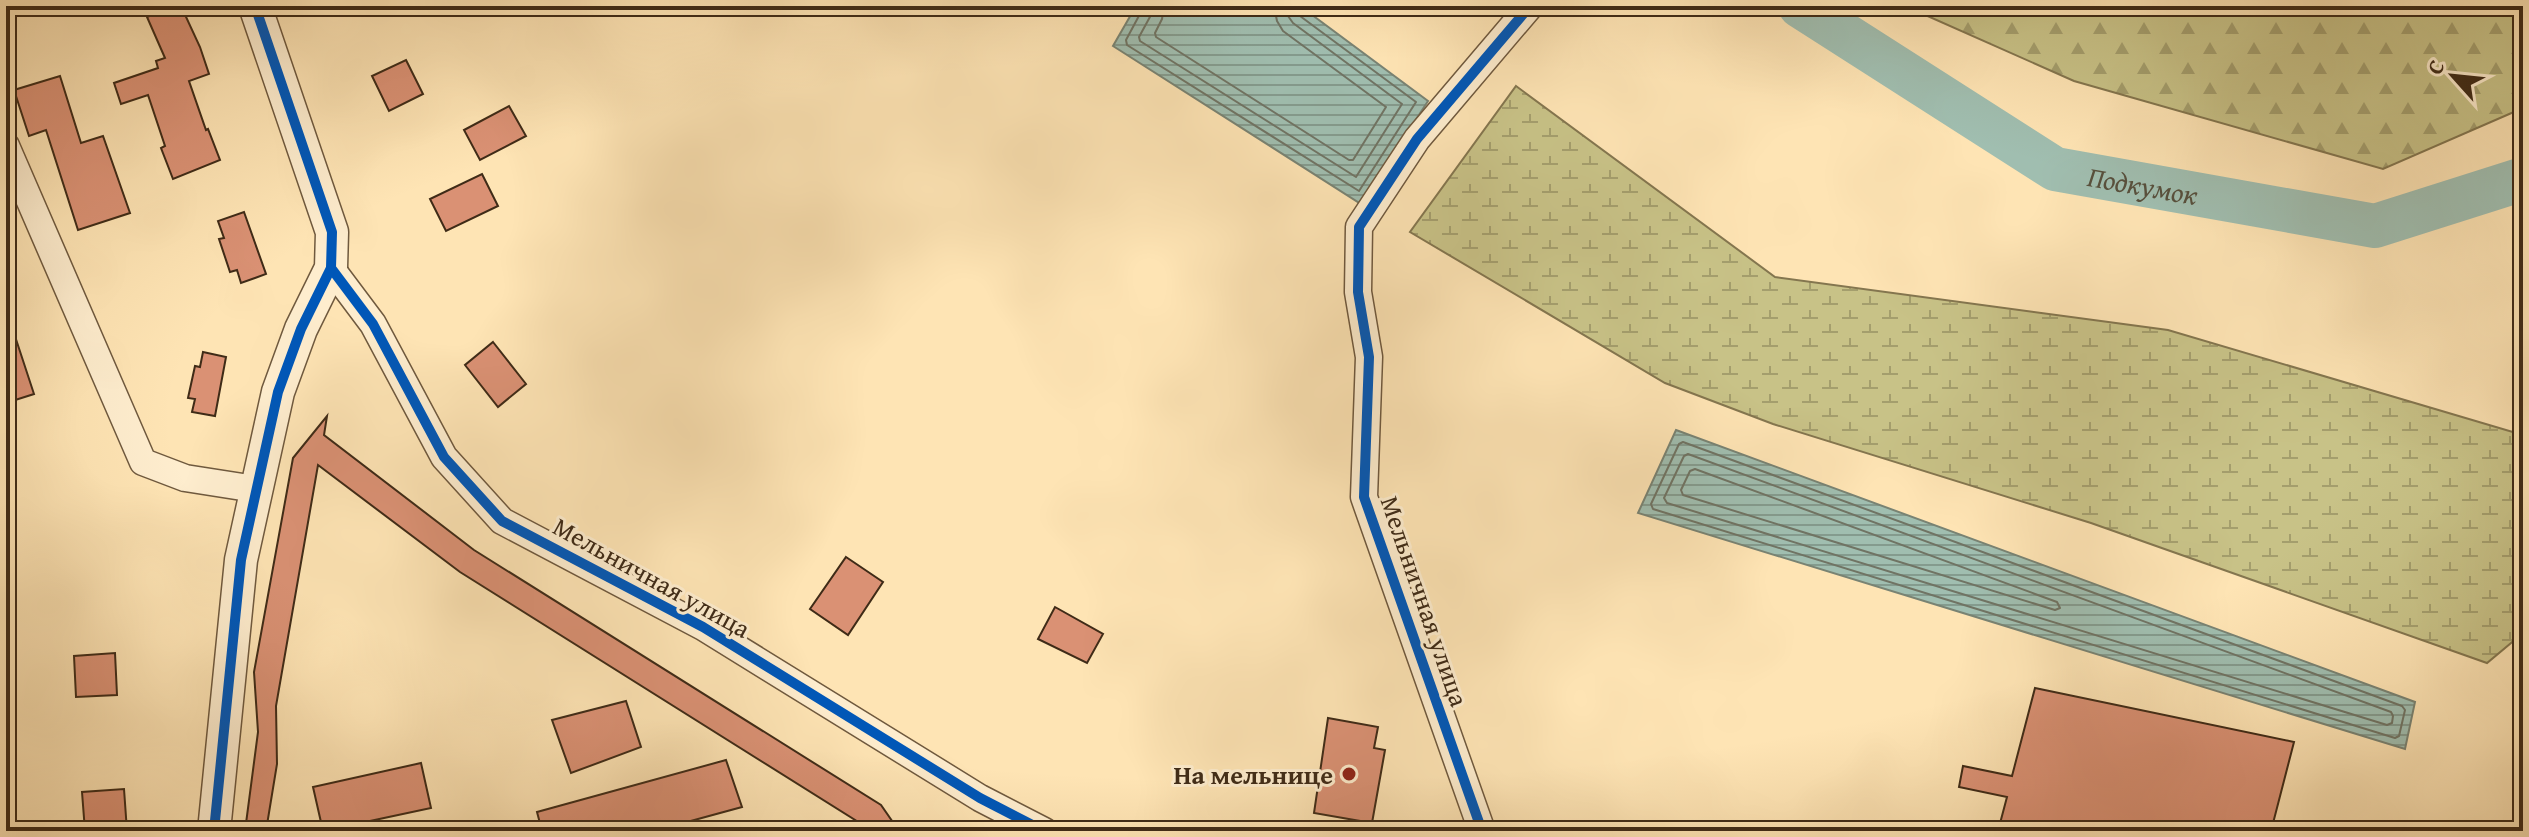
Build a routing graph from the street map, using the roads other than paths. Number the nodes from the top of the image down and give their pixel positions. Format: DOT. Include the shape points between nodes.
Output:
graph roads {
  1 [pos="255,6"];
  2 [pos="1530,6"];
  3 [pos="6,146"];
  4 [pos="331,268"];
  5 [pos="255,489"];
  6 [pos="214,831"];
  7 [pos="1044,831"];
  8 [pos="1482,831"];
  1 -- 4 [label="street" via="332,232"];
  2 -- 8 [label="street, Мельничная улица" via="1417,139 1359,227 1358,292 1369,357 1364,497"];
  3 -- 5 [label="street" via="143,462 185,478"];
  4 -- 5 [label="street" via="278,392"];
  4 -- 7 [label="street, Мельничная улица" via="373,324 444,457 502,521 703,627 980,798"];
  5 -- 6 [label="street" via="241,560"];
}
